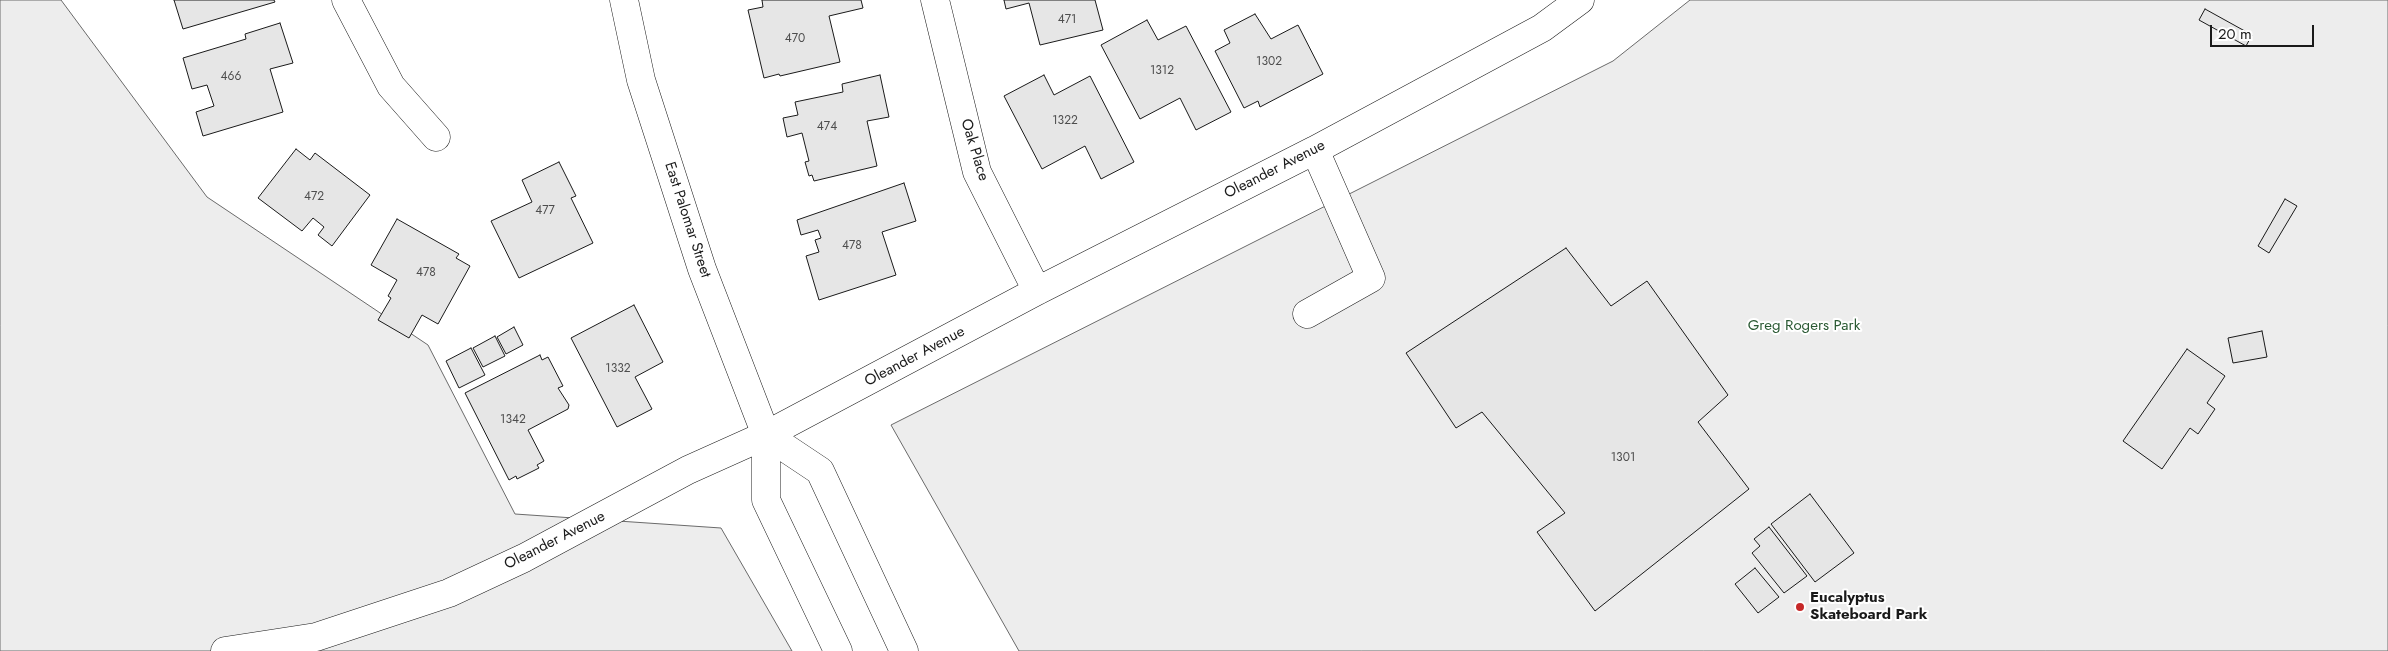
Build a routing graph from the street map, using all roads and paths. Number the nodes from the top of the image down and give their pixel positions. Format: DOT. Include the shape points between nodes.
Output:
graph roads {
  1 [pos="346,0"];
  2 [pos="624,0"];
  3 [pos="935,0"];
  4 [pos="1580,0"];
  5 [pos="436,137"];
  6 [pos="1315,150"];
  7 [pos="1037,292"];
  8 [pos="1307,314"];
  9 [pos="766,435"];
  10 [pos="225,651"];
  11 [pos="838,651"];
  12 [pos="904,651"];
  1 -- 5 [label="street" via="391,86"];
  2 -- 9 [label="street, East Palomar Street" via="641,80 702,269"];
  3 -- 7 [label="street, Oak Place" via="977,172"];
  4 -- 6 [label="street, Oleander Avenue" via="1542,28"];
  6 -- 7 [label="street, Oleander Avenue"];
  6 -- 8 [label="street" via="1371,278"];
  7 -- 9 [label="street, Oleander Avenue"];
  9 -- 10 [label="street, Oleander Avenue" via="688,470 524,558 449,593 316,637"];
  9 -- 11 [label="street, East Palomar Street" via="766,500"];
  9 -- 12 [label="street" via="820,471"];
}
